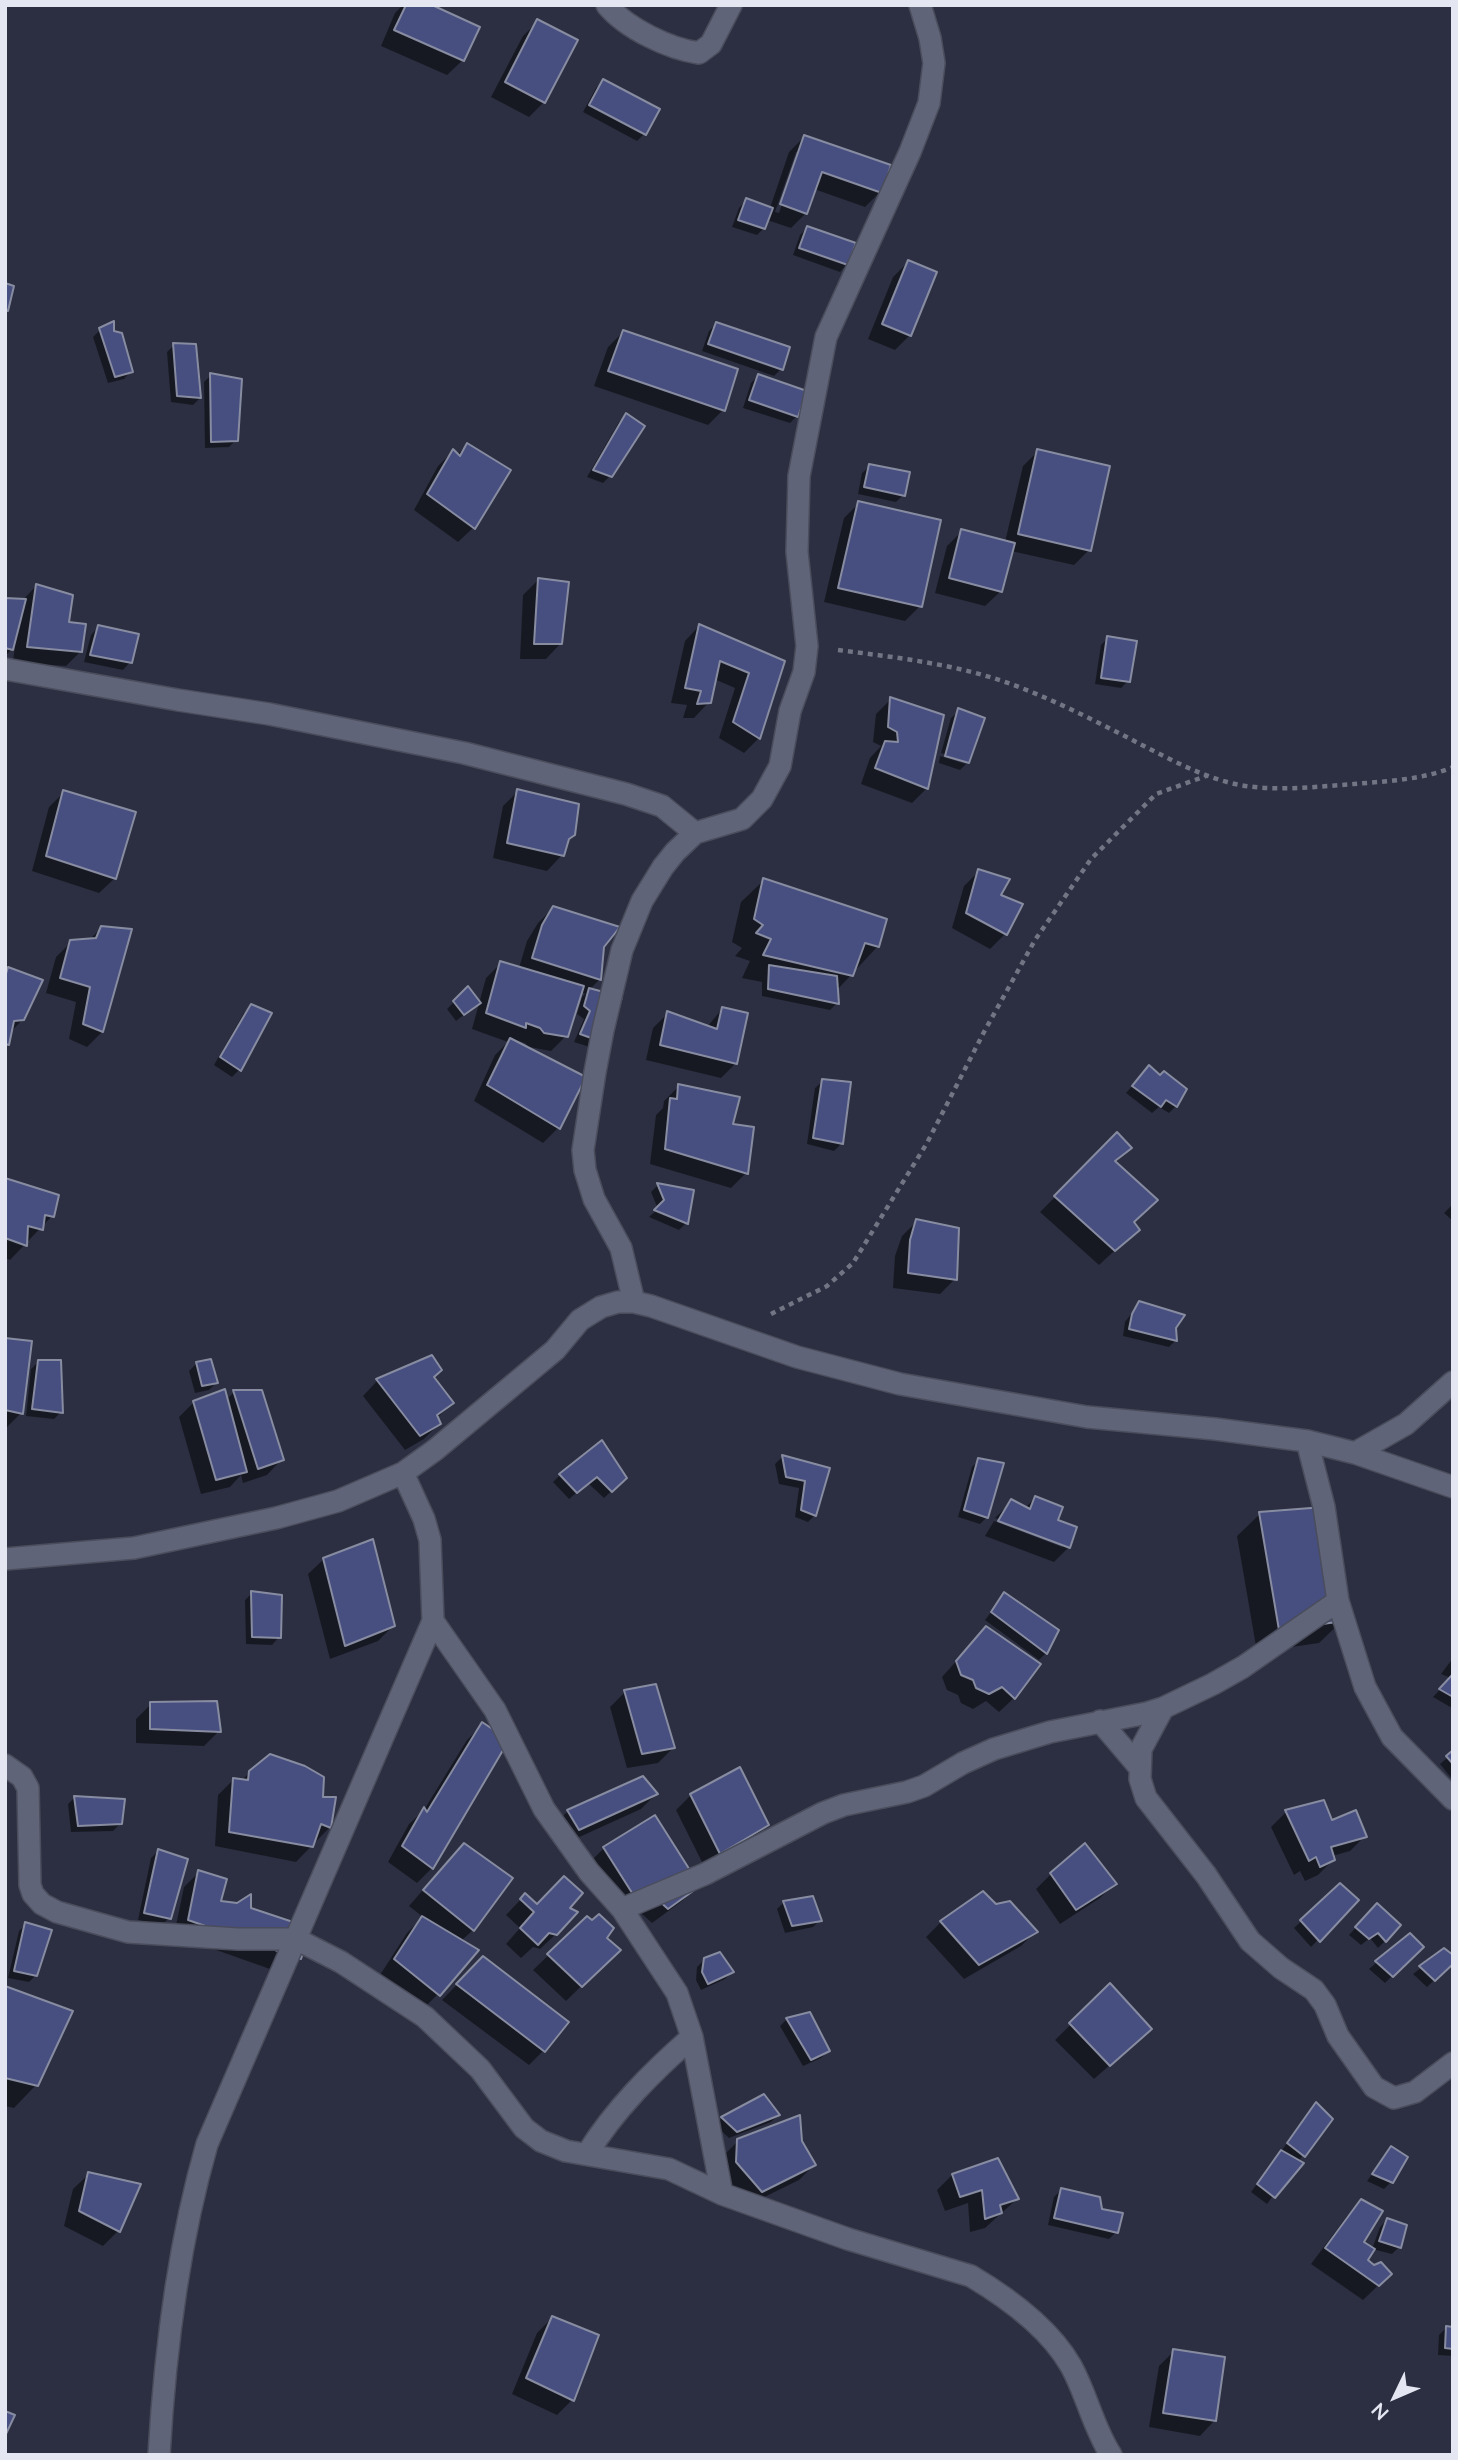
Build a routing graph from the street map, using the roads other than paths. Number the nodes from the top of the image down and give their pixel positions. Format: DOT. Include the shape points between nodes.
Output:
graph roads {
  1 [pos="607,5"];
  2 [pos="731,5"];
  3 [pos="920,5"];
  4 [pos="5,669"];
  5 [pos="695,833"];
  6 [pos="634,1302"];
  7 [pos="1453,1382"];
  8 [pos="1307,1441"];
  9 [pos="1355,1453"];
  10 [pos="403,1473"];
  11 [pos="1453,1487"];
  12 [pos="5,1559"];
  13 [pos="1338,1601"];
  14 [pos="433,1621"];
  15 [pos="1163,1707"];
  16 [pos="1100,1721"];
  17 [pos="5,1765"];
  18 [pos="1140,1768"];
  19 [pos="1453,1799"];
  20 [pos="622,1909"];
  21 [pos="296,1939"];
  22 [pos="692,2037"];
  23 [pos="1453,2063"];
  24 [pos="587,2154"];
  25 [pos="722,2194"];
  26 [pos="159,2455"];
  27 [pos="1111,2455"];
  1 -- 2 [label="street" via="617,17 679,50 698,53 711,44"];
  3 -- 5 [label="street" via="934,63 929,103 826,337 799,476 797,552 807,646 780,766 762,799 742,819"];
  4 -- 5 [label="street" via="464,753 662,806"];
  5 -- 6 [label="street" via="675,852 642,901 622,950 594,1072 583,1150 597,1205 621,1248"];
  6 -- 8 [label="street" via="824,1364 962,1397 1087,1417"];
  6 -- 10 [label="street" via="601,1307 580,1320 555,1350"];
  7 -- 9 [label="street" via="1406,1424"];
  8 -- 9 [label="street"];
  8 -- 13 [label="street" via="1324,1507"];
  9 -- 11 [label="street"];
  10 -- 12 [label="street" via="338,1502 276,1518 134,1548"];
  10 -- 14 [label="street" via="430,1540"];
  13 -- 15 [label="street" via="1243,1667"];
  13 -- 19 [label="street" via="1357,1668 1382,1721"];
  14 -- 20 [label="street" via="495,1710 544,1809"];
  14 -- 21 [label="street"];
  15 -- 16 [label="street"];
  15 -- 18 [label="street" via="1141,1749"];
  16 -- 18 [label="street"];
  16 -- 20 [label="street" via="994,1749 924,1786 834,1809 705,1874"];
  17 -- 21 [label="street" via="17,1772 28,1788 30,1885 42,1904 128,1932"];
  18 -- 23 [label="street" via="1146,1798 1250,1941 1314,1990 1338,2036 1374,2087 1394,2098 1415,2092"];
  20 -- 22 [label="street" via="677,1993"];
  21 -- 24 [label="street" via="341,1962 425,2017 480,2069 524,2128 541,2141"];
  21 -- 26 [label="street" via="207,2144 195,2185 173,2300"];
  22 -- 24 [label="street" via="621,2107"];
  22 -- 25 [label="street"];
  24 -- 25 [label="street" via="669,2169"];
  25 -- 27 [label="street" via="848,2239 956,2270 987,2285 1043,2331 1062,2353"];
}
